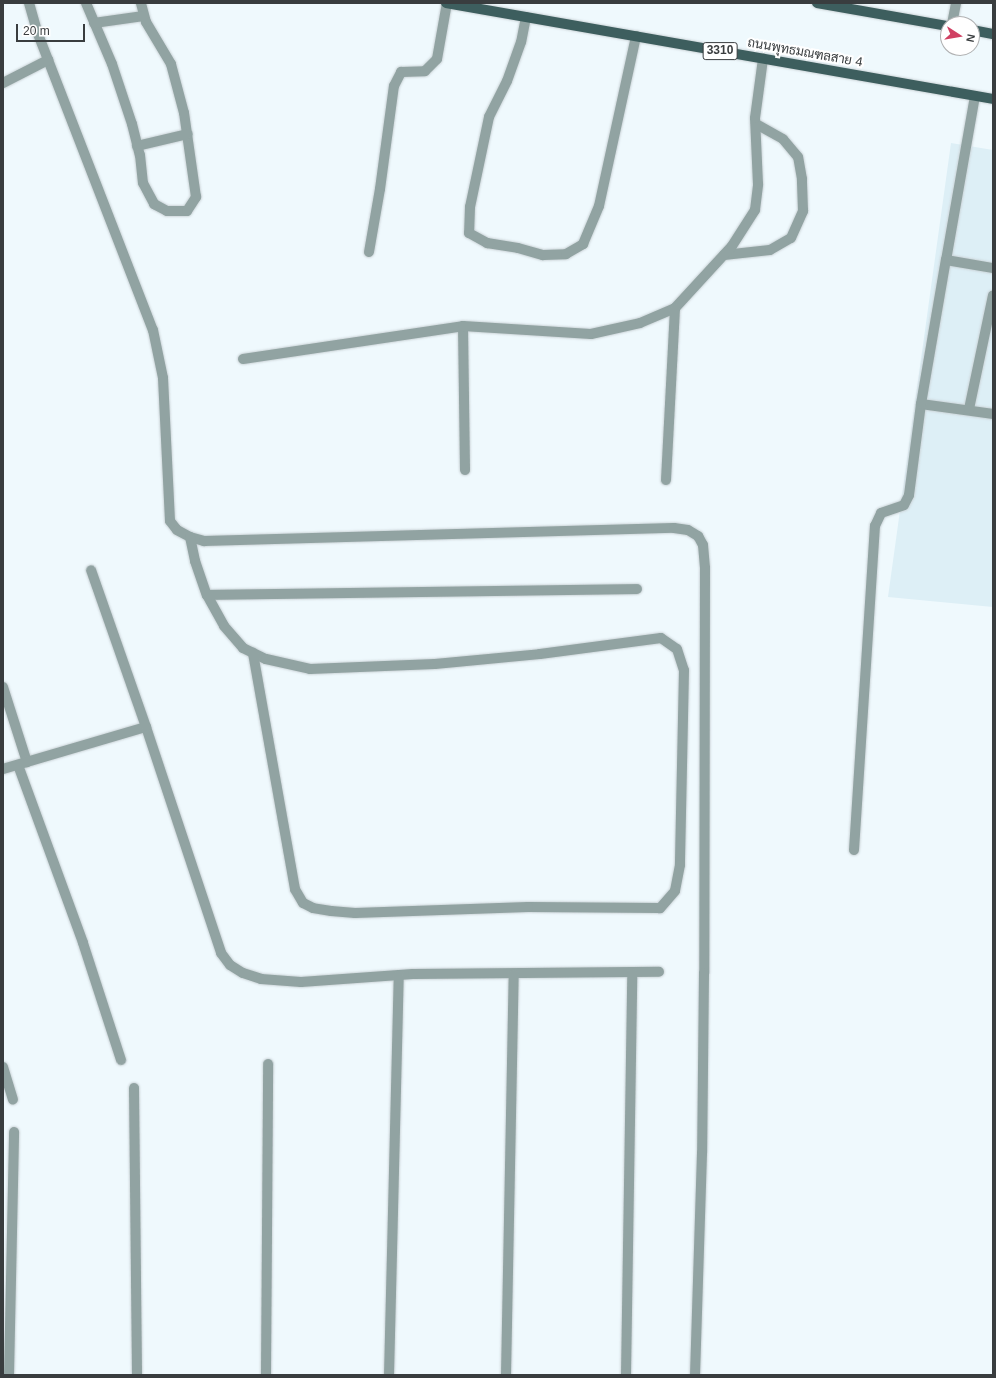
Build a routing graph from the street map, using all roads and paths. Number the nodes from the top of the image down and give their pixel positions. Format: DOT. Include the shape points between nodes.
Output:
graph roads {
  1 [pos="29,3"];
  2 [pos="86,3"];
  3 [pos="141,3"];
  4 [pos="447,3"];
  5 [pos="817,3"];
  6 [pos="956,3"];
  7 [pos="144,16"];
  8 [pos="954,16"];
  9 [pos="526,17"];
  10 [pos="94,23"];
  11 [pos="940,25"];
  12 [pos="980,32"];
  13 [pos="993,34"];
  14 [pos="636,36"];
  15 [pos="763,59"];
  16 [pos="48,60"];
  17 [pos="3,83"];
  18 [pos="975,96"];
  19 [pos="993,99"];
  20 [pos="756,124"];
  21 [pos="188,134"];
  22 [pos="137,146"];
  23 [pos="369,252"];
  24 [pos="724,255"];
  25 [pos="946,260"];
  26 [pos="993,268"];
  27 [pos="993,295"];
  28 [pos="675,308"];
  29 [pos="463,326"];
  30 [pos="243,359"];
  31 [pos="921,404"];
  32 [pos="969,409"];
  33 [pos="993,414"];
  34 [pos="466,470"];
  35 [pos="666,480"];
  36 [pos="190,537"];
  37 [pos="91,570"];
  38 [pos="637,589"];
  39 [pos="207,595"];
  40 [pos="253,653"];
  41 [pos="3,687"];
  42 [pos="146,727"];
  43 [pos="22,763"];
  44 [pos="3,769"];
  45 [pos="854,850"];
  46 [pos="659,972"];
  47 [pos="632,973"];
  48 [pos="514,974"];
  49 [pos="399,975"];
  50 [pos="121,1060"];
  51 [pos="268,1064"];
  52 [pos="3,1067"];
  53 [pos="134,1088"];
  54 [pos="13,1099"];
  55 [pos="14,1132"];
  56 [pos="9,1375"];
  57 [pos="137,1375"];
  58 [pos="266,1375"];
  59 [pos="389,1375"];
  60 [pos="506,1375"];
  61 [pos="626,1375"];
  62 [pos="696,1375"];
  1 -- 16 [label="street"];
  2 -- 10 [label="street"];
  3 -- 7 [label="street"];
  4 -- 9 [label="main road, ถนนพุทธมณฑลสาย 4 / 3310"];
  4 -- 23 [label="street" via="437,59 425,71 401,72 394,86"];
  5 -- 11 [label="main road"];
  6 -- 8 [label="street"];
  7 -- 10 [label="street"];
  7 -- 21 [label="street" via="171,64"];
  9 -- 14 [label="main road, ถนนพุทธมณฑลสาย 4 / 3310"];
  9 -- 14 [label="street" via="521,42 507,81 489,117 470,207 470,233 487,243 543,255 566,254 583,244 596,213"];
  10 -- 22 [label="street" via="112,64"];
  12 -- 13 [label="main road"];
  14 -- 15 [label="main road, ถนนพุทธมณฑลสาย 4 / 3310"];
  15 -- 18 [label="main road, ถนนพุทธมณฑลสาย 4 / 3310"];
  15 -- 20 [label="street"];
  16 -- 17 [label="street"];
  16 -- 36 [label="street" via="153,330 163,378 170,521 177,530"];
  18 -- 19 [label="main road, ถนนพุทธมณฑลสาย 4 / 3310"];
  18 -- 25 [label="street"];
  20 -- 24 [label="street" via="758,184 754,210"];
  20 -- 24 [label="street" via="784,139 798,157 803,211 791,238 770,250"];
  21 -- 22 [label="street"];
  21 -- 22 [label="street" via="196,197 187,211 167,211 154,204 142,183"];
  24 -- 28 [label="street"];
  25 -- 26 [label="street"];
  25 -- 31 [label="street"];
  27 -- 32 [label="street"];
  28 -- 29 [label="street" via="640,323 591,334"];
  28 -- 35 [label="street"];
  29 -- 30 [label="street"];
  29 -- 34 [label="street"];
  31 -- 32 [label="street"];
  31 -- 45 [label="street" via="908,501 904,505 881,513 875,526"];
  32 -- 33 [label="street"];
  36 -- 39 [label="street"];
  36 -- 62 [label="street" via="204,541 674,528 688,530 698,536 703,545 705,568 704,996"];
  37 -- 42 [label="street"];
  38 -- 39 [label="street"];
  39 -- 40 [label="street" via="224,626 243,648"];
  40 -- 40 [label="street" via="266,659 310,669 435,664 540,654 661,638 677,648 684,670 680,865 675,891 660,908 528,906 355,913 331,912 303,903 295,889"];
  41 -- 43 [label="street"];
  42 -- 43 [label="street"];
  42 -- 49 [label="street" via="221,953 230,965 261,979 301,982"];
  43 -- 44 [label="street"];
  43 -- 50 [label="street"];
  46 -- 47 [label="street"];
  47 -- 48 [label="street"];
  47 -- 61 [label="street"];
  48 -- 49 [label="street"];
  48 -- 60 [label="street"];
  49 -- 59 [label="street"];
  51 -- 58 [label="street"];
  52 -- 54 [label="street"];
  53 -- 57 [label="street"];
  55 -- 56 [label="street"];
}
